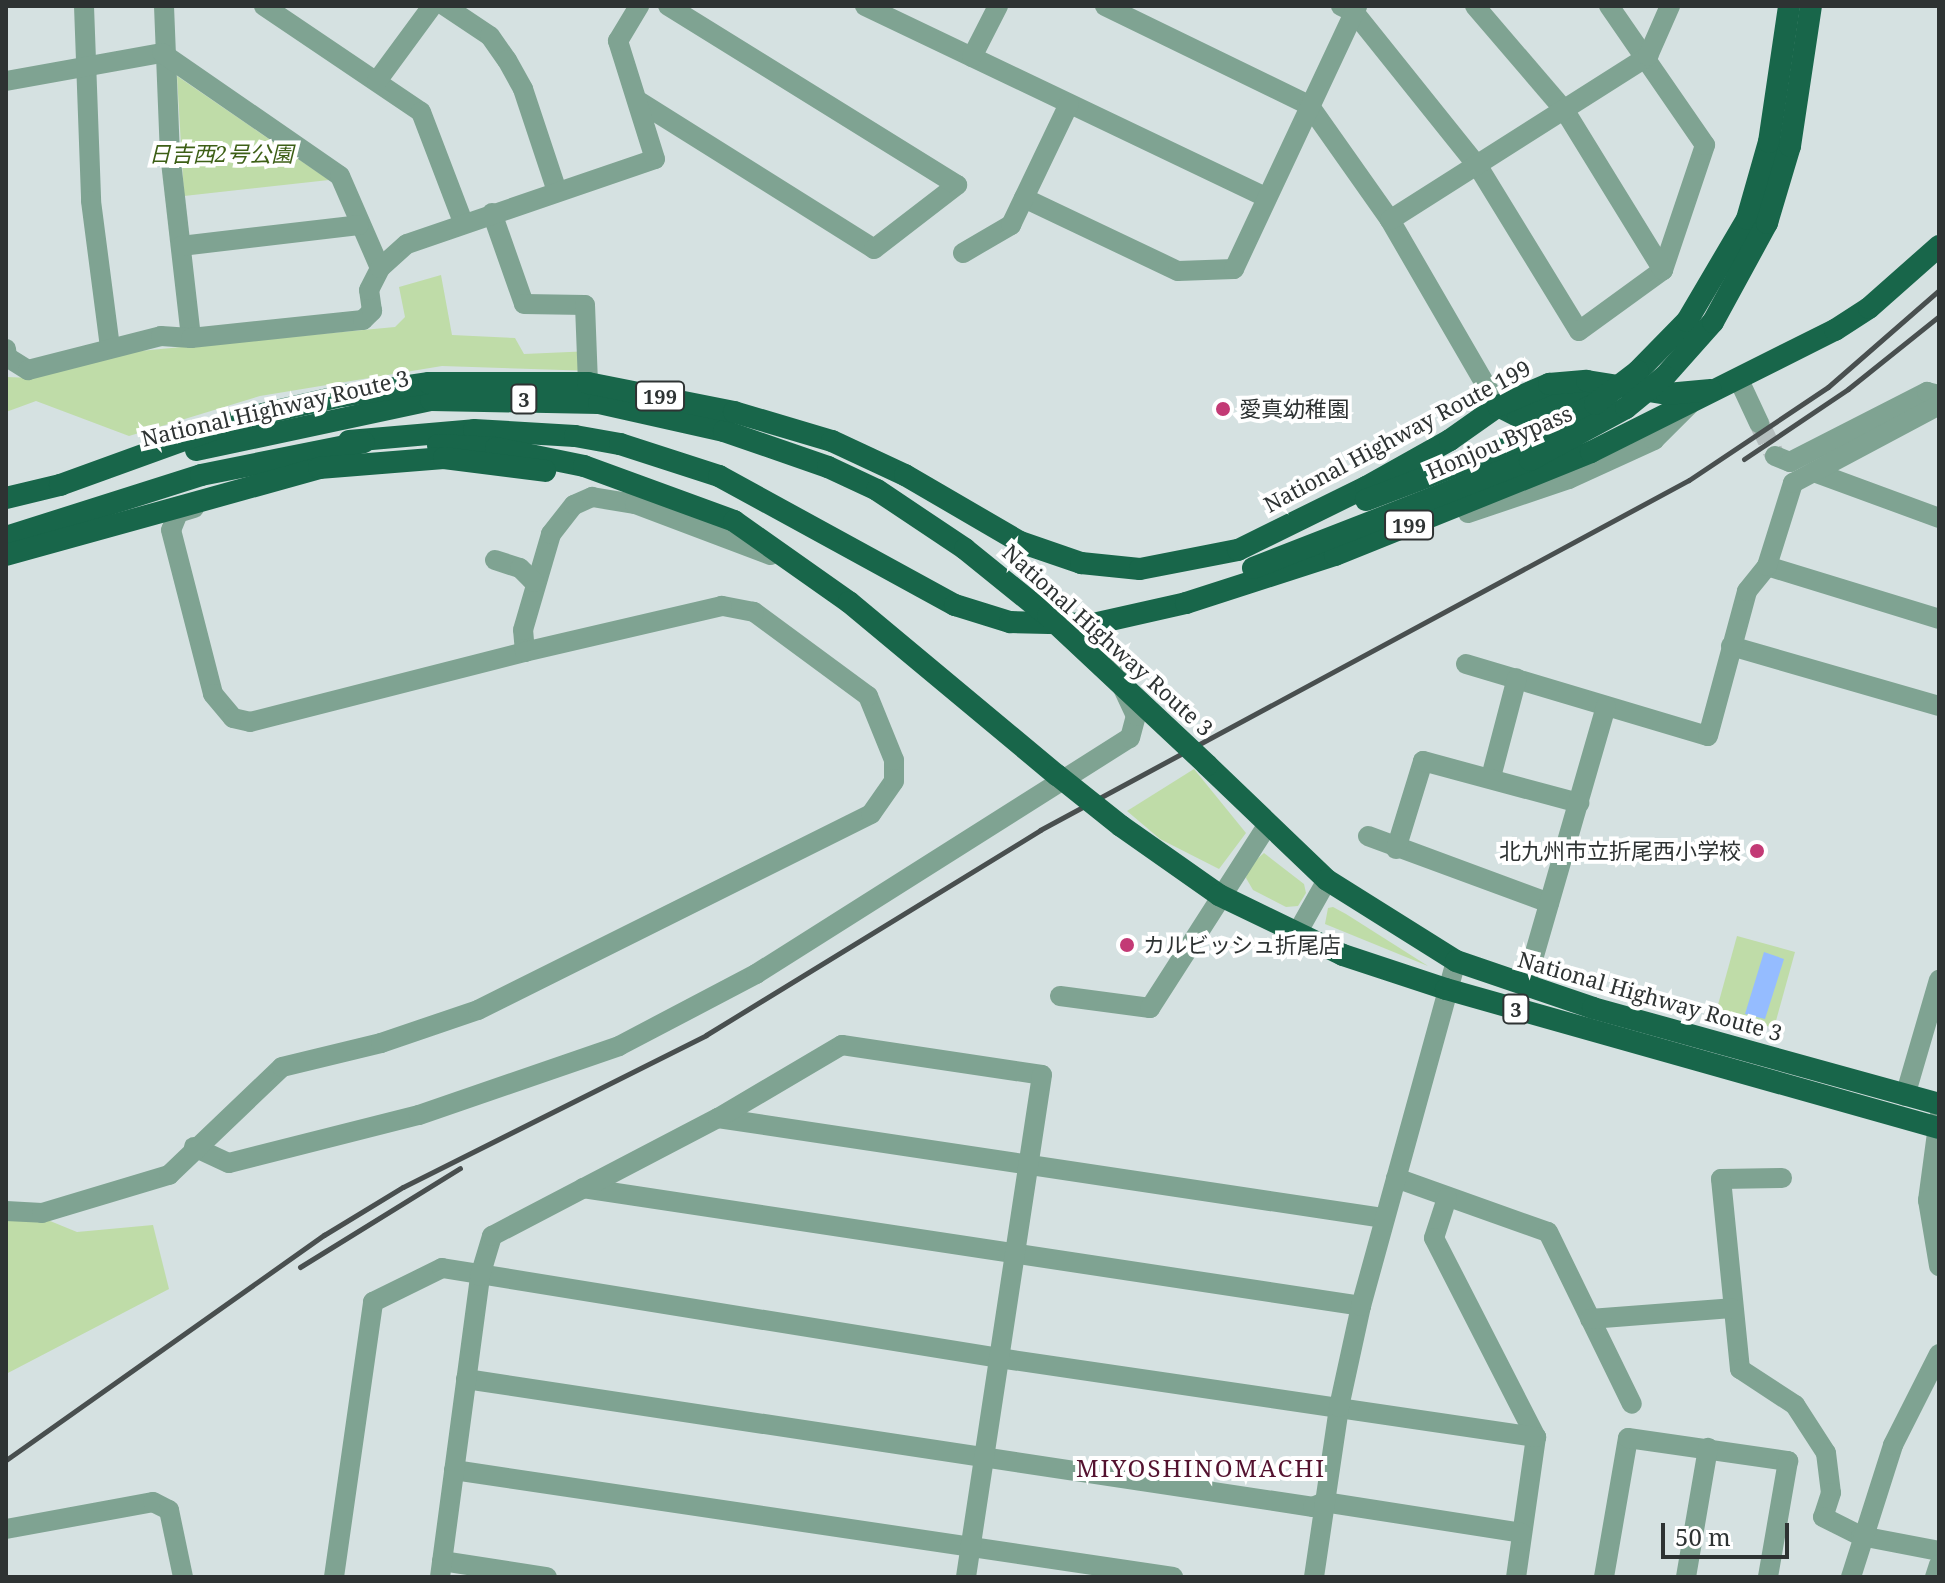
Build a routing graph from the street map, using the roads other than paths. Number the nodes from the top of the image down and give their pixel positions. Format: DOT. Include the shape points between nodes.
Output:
graph roads {
  1 [pos="84,6"];
  2 [pos="164,6"];
  3 [pos="264,6"];
  4 [pos="432,6"];
  5 [pos="445,6"];
  6 [pos="639,6"];
  7 [pos="668,6"];
  8 [pos="865,6"];
  9 [pos="998,6"];
  10 [pos="1105,6"];
  11 [pos="1475,6"];
  12 [pos="1609,6"];
  13 [pos="1670,6"];
  14 [pos="1789,6"];
  15 [pos="1811,6"];
  16 [pos="1351,8"];
  17 [pos="162,53"];
  18 [pos="1648,56"];
  19 [pos="972,57"];
  20 [pos="83,68"];
  21 [pos="6,81"];
  22 [pos="377,81"];
  23 [pos="640,102"];
  24 [pos="1069,104"];
  25 [pos="1309,105"];
  26 [pos="1565,111"];
  27 [pos="1479,168"];
  28 [pos="557,191"];
  29 [pos="1265,197"];
  30 [pos="1024,198"];
  31 [pos="492,213"];
  32 [pos="1390,220"];
  33 [pos="463,222"];
  34 [pos="359,225"];
  35 [pos="181,246"];
  36 [pos="1939,246"];
  37 [pos="963,253"];
  38 [pos="380,268"];
  39 [pos="1663,270"];
  40 [pos="191,338"];
  41 [pos="110,347"];
  42 [pos="6,349"];
  43 [pos="1738,378"];
  44 [pos="588,383"];
  45 [pos="1703,394"];
  46 [pos="1939,395"];
  47 [pos="1601,396"];
  48 [pos="1939,405"];
  49 [pos="1498,406"];
  50 [pos="1759,423"];
  51 [pos="349,441"];
  52 [pos="1775,456"];
  53 [pos="444,458"];
  54 [pos="541,458"];
  55 [pos="417,459"];
  56 [pos="1814,472"];
  57 [pos="60,485"];
  58 [pos="6,498"];
  59 [pos="6,505"];
  60 [pos="1939,518"];
  61 [pos="171,530"];
  62 [pos="6,537"];
  63 [pos="1238,550"];
  64 [pos="771,555"];
  65 [pos="6,556"];
  66 [pos="495,560"];
  67 [pos="1767,566"];
  68 [pos="534,582"];
  69 [pos="928,593"];
  70 [pos="1939,619"];
  71 [pos="1093,624"];
  72 [pos="1731,646"];
  73 [pos="525,652"];
  74 [pos="1466,664"];
  75 [pos="925,667"];
  76 [pos="1517,678"];
  77 [pos="1606,706"];
  78 [pos="1939,706"];
  79 [pos="1491,777"];
  80 [pos="1579,803"];
  81 [pos="1267,826"];
  82 [pos="1368,836"];
  83 [pos="1396,849"];
  84 [pos="1327,880"];
  85 [pos="1219,895"];
  86 [pos="1549,903"];
  87 [pos="1296,935"];
  88 [pos="1456,961"];
  89 [pos="1939,980"];
  90 [pos="1525,987"];
  91 [pos="1446,989"];
  92 [pos="1060,996"];
  93 [pos="1905,1096"];
  94 [pos="1939,1104"];
  95 [pos="718,1118"];
  96 [pos="1938,1125"];
  97 [pos="194,1147"];
  98 [pos="1029,1165"];
  99 [pos="1396,1178"];
  100 [pos="1782,1178"];
  101 [pos="583,1188"];
  102 [pos="1447,1198"];
  103 [pos="6,1211"];
  104 [pos="1383,1218"];
  105 [pos="1015,1256"];
  106 [pos="1939,1266"];
  107 [pos="480,1276"];
  108 [pos="1361,1306"];
  109 [pos="1732,1308"];
  110 [pos="1590,1319"];
  111 [pos="1939,1354"];
  112 [pos="999,1358"];
  113 [pos="466,1379"];
  114 [pos="1632,1404"];
  115 [pos="1339,1407"];
  116 [pos="1536,1437"];
  117 [pos="1708,1448"];
  118 [pos="985,1454"];
  119 [pos="454,1470"];
  120 [pos="1324,1502"];
  121 [pos="6,1529"];
  122 [pos="1522,1533"];
  123 [pos="1861,1536"];
  124 [pos="971,1547"];
  125 [pos="1939,1551"];
  126 [pos="1939,1565"];
  127 [pos="441,1569"];
  128 [pos="183,1577"];
  129 [pos="334,1577"];
  130 [pos="547,1577"];
  131 [pos="966,1577"];
  132 [pos="1173,1577"];
  133 [pos="1314,1577"];
  134 [pos="1516,1577"];
  135 [pos="1604,1577"];
  136 [pos="1686,1577"];
  137 [pos="1768,1577"];
  138 [pos="1851,1577"];
  139 [pos="1935,1577"];
  1 -- 20 [label="street"];
  2 -- 17 [label="street"];
  3 -- 22 [label="street"];
  4 -- 22 [label="street"];
  5 -- 28 [label="street" via="490,36 507,60 523,89"];
  6 -- 23 [label="street" via="618,41"];
  7 -- 23 [label="street" via="957,185 874,249"];
  8 -- 19 [label="street"];
  9 -- 19 [label="street"];
  10 -- 25 [label="street"];
  11 -- 26 [label="street"];
  12 -- 18 [label="street"];
  13 -- 18 [label="street"];
  14 -- 47 [label="highway, Honjou Bypass / 199, bridge" via="1769,142 1747,219 1687,321 1638,371"];
  15 -- 71 [label="highway, Honjou Bypass / 199, bridge" via="1790,146 1767,223 1713,322 1665,376 1626,408 1530,460 1151,609"];
  16 -- 25 [label="street"];
  16 -- 27 [label="street"];
  17 -- 20 [label="street"];
  17 -- 34 [label="street" via="325,162 340,176"];
  17 -- 35 [label="street"];
  18 -- 26 [label="street"];
  18 -- 39 [label="street" via="1705,145"];
  19 -- 24 [label="street"];
  20 -- 21 [label="street"];
  20 -- 41 [label="street" via="91,201"];
  22 -- 33 [label="street" via="421,112"];
  23 -- 28 [label="street" via="655,159"];
  24 -- 29 [label="street"];
  24 -- 30 [label="street"];
  25 -- 29 [label="street"];
  25 -- 32 [label="street"];
  26 -- 27 [label="street"];
  26 -- 39 [label="street"];
  27 -- 32 [label="street"];
  27 -- 39 [label="street" via="1579,331"];
  28 -- 31 [label="street"];
  29 -- 30 [label="street" via="1234,269 1178,271"];
  30 -- 37 [label="street" via="1011,225"];
  31 -- 33 [label="street"];
  31 -- 44 [label="street" via="524,304 585,305"];
  32 -- 49 [label="street"];
  33 -- 38 [label="street" via="407,244"];
  34 -- 35 [label="street"];
  34 -- 38 [label="street"];
  35 -- 40 [label="street"];
  36 -- 43 [label="highway, National Highway Route 199 / 199" via="1869,308"];
  38 -- 40 [label="street" via="369,290 372,311 363,320"];
  40 -- 41 [label="street" via="161,336"];
  41 -- 42 [label="street" via="28,370 7,357"];
  43 -- 45 [label="highway, National Highway Route 199 / 199"];
  43 -- 50 [label="street"];
  44 -- 57 [label="highway, National Highway Route 199 / 199" via="429,383 342,396 245,418"];
  44 -- 63 [label="highway, National Highway Route 199 / 199" via="734,412 832,441 905,475 1020,542 1081,563 1172,567"];
  45 -- 47 [label="highway, National Highway Route 199 / 199"];
  45 -- 71 [label="highway, National Highway Route 199 / 199" via="1591,452 1264,579"];
  46 -- 52 [label="street" via="1927,392 1790,462"];
  47 -- 49 [label="highway, National Highway Route 199 / 199" via="1561,381"];
  47 -- 63 [label="highway, Honjou Bypass / 199" via="1524,440"];
  48 -- 56 [label="street"];
  49 -- 63 [label="highway, National Highway Route 199 / 199" via="1400,468"];
  51 -- 54 [label="highway, 3" via="496,448"];
  51 -- 62 [label="highway, 3" via="201,475"];
  51 -- 69 [label="highway, National Highway Route 199 / 199" via="517,431 631,447 719,476"];
  53 -- 54 [label="highway"];
  53 -- 55 [label="highway"];
  53 -- 64 [label="highway" via="564,473 609,486 685,510"];
  54 -- 69 [label="highway" via="602,451 649,465"];
  54 -- 75 [label="highway, 3" via="642,484 734,521 818,578"];
  55 -- 61 [label="street" via="262,489 178,513"];
  55 -- 65 [label="highway" via="319,468 257,482"];
  56 -- 60 [label="street"];
  56 -- 67 [label="street" via="1793,483"];
  57 -- 58 [label="highway"];
  57 -- 59 [label="highway, National Highway Route 3 / 3"];
  57 -- 81 [label="highway, National Highway Route 3 / 3, bridge" via="244,437 431,400 599,403 724,431 877,490 965,549 1057,624"];
  61 -- 65 [label="street" via="153,523 46,554"];
  61 -- 73 [label="street" via="213,694 233,718 266,721"];
  64 -- 68 [label="street" via="635,504 592,497 561,517"];
  64 -- 75 [label="highway"];
  66 -- 68 [label="street" via="520,568"];
  67 -- 70 [label="street"];
  67 -- 72 [label="street" via="1747,591"];
  68 -- 73 [label="street" via="523,630"];
  69 -- 71 [label="highway, National Highway Route 199 / 199" via="1010,622"];
  71 -- 97 [label="street" via="1136,716 1130,738 756,974 619,1046 419,1115 229,1163"];
  72 -- 77 [label="street" via="1708,736"];
  72 -- 78 [label="street"];
  73 -- 97 [label="street" via="722,606 746,609 868,696 894,760 894,781 871,814 478,1010 381,1043 282,1067"];
  74 -- 76 [label="street"];
  75 -- 85 [label="highway, 3, bridge" via="1121,826"];
  76 -- 77 [label="street"];
  76 -- 79 [label="street"];
  77 -- 80 [label="street"];
  79 -- 80 [label="street"];
  79 -- 83 [label="street" via="1423,761"];
  80 -- 86 [label="street"];
  81 -- 84 [label="highway, National Highway Route 3 / 3"];
  81 -- 85 [label="street"];
  82 -- 83 [label="street"];
  83 -- 86 [label="street"];
  84 -- 87 [label="street"];
  84 -- 88 [label="highway, National Highway Route 3 / 3"];
  85 -- 87 [label="highway, 3"];
  85 -- 92 [label="street" via="1150,1008"];
  86 -- 90 [label="street"];
  87 -- 91 [label="highway, 3"];
  88 -- 90 [label="highway, National Highway Route 3 / 3"];
  88 -- 91 [label="street"];
  89 -- 93 [label="street"];
  90 -- 93 [label="highway, National Highway Route 3 / 3"];
  91 -- 96 [label="highway, 3"];
  91 -- 99 [label="street"];
  93 -- 94 [label="highway, National Highway Route 3 / 3"];
  95 -- 98 [label="street"];
  95 -- 98 [label="street" via="842,1045 904,1054 1042,1075"];
  95 -- 101 [label="street"];
  96 -- 106 [label="street" via="1928,1224"];
  97 -- 103 [label="street" via="169,1175 42,1213"];
  98 -- 104 [label="street"];
  98 -- 105 [label="street"];
  99 -- 102 [label="street"];
  99 -- 104 [label="street"];
  100 -- 109 [label="street" via="1721,1179"];
  101 -- 105 [label="street"];
  101 -- 107 [label="street" via="492,1236"];
  102 -- 110 [label="street" via="1548,1232"];
  102 -- 116 [label="street" via="1434,1238"];
  104 -- 108 [label="street"];
  105 -- 108 [label="street"];
  105 -- 112 [label="street"];
  107 -- 112 [label="street"];
  107 -- 113 [label="street"];
  107 -- 129 [label="street" via="442,1268 373,1302"];
  108 -- 115 [label="street"];
  109 -- 110 [label="street"];
  109 -- 123 [label="street" via="1740,1369 1795,1405 1826,1453 1831,1493 1823,1517"];
  110 -- 114 [label="street"];
  111 -- 123 [label="street" via="1893,1445"];
  112 -- 115 [label="street"];
  112 -- 118 [label="street"];
  113 -- 118 [label="street"];
  113 -- 119 [label="street"];
  115 -- 116 [label="street"];
  115 -- 120 [label="street"];
  116 -- 122 [label="street"];
  117 -- 135 [label="street" via="1628,1438"];
  117 -- 136 [label="street"];
  117 -- 137 [label="street" via="1788,1461"];
  118 -- 120 [label="street" via="1313,1507"];
  118 -- 124 [label="street"];
  119 -- 124 [label="street"];
  119 -- 127 [label="street"];
  120 -- 122 [label="street"];
  120 -- 133 [label="street"];
  121 -- 128 [label="street" via="153,1502 169,1510"];
  122 -- 134 [label="street"];
  123 -- 125 [label="street"];
  123 -- 138 [label="street"];
  124 -- 131 [label="street"];
  124 -- 132 [label="street"];
  126 -- 139 [label="street"];
  127 -- 130 [label="street"];
}
